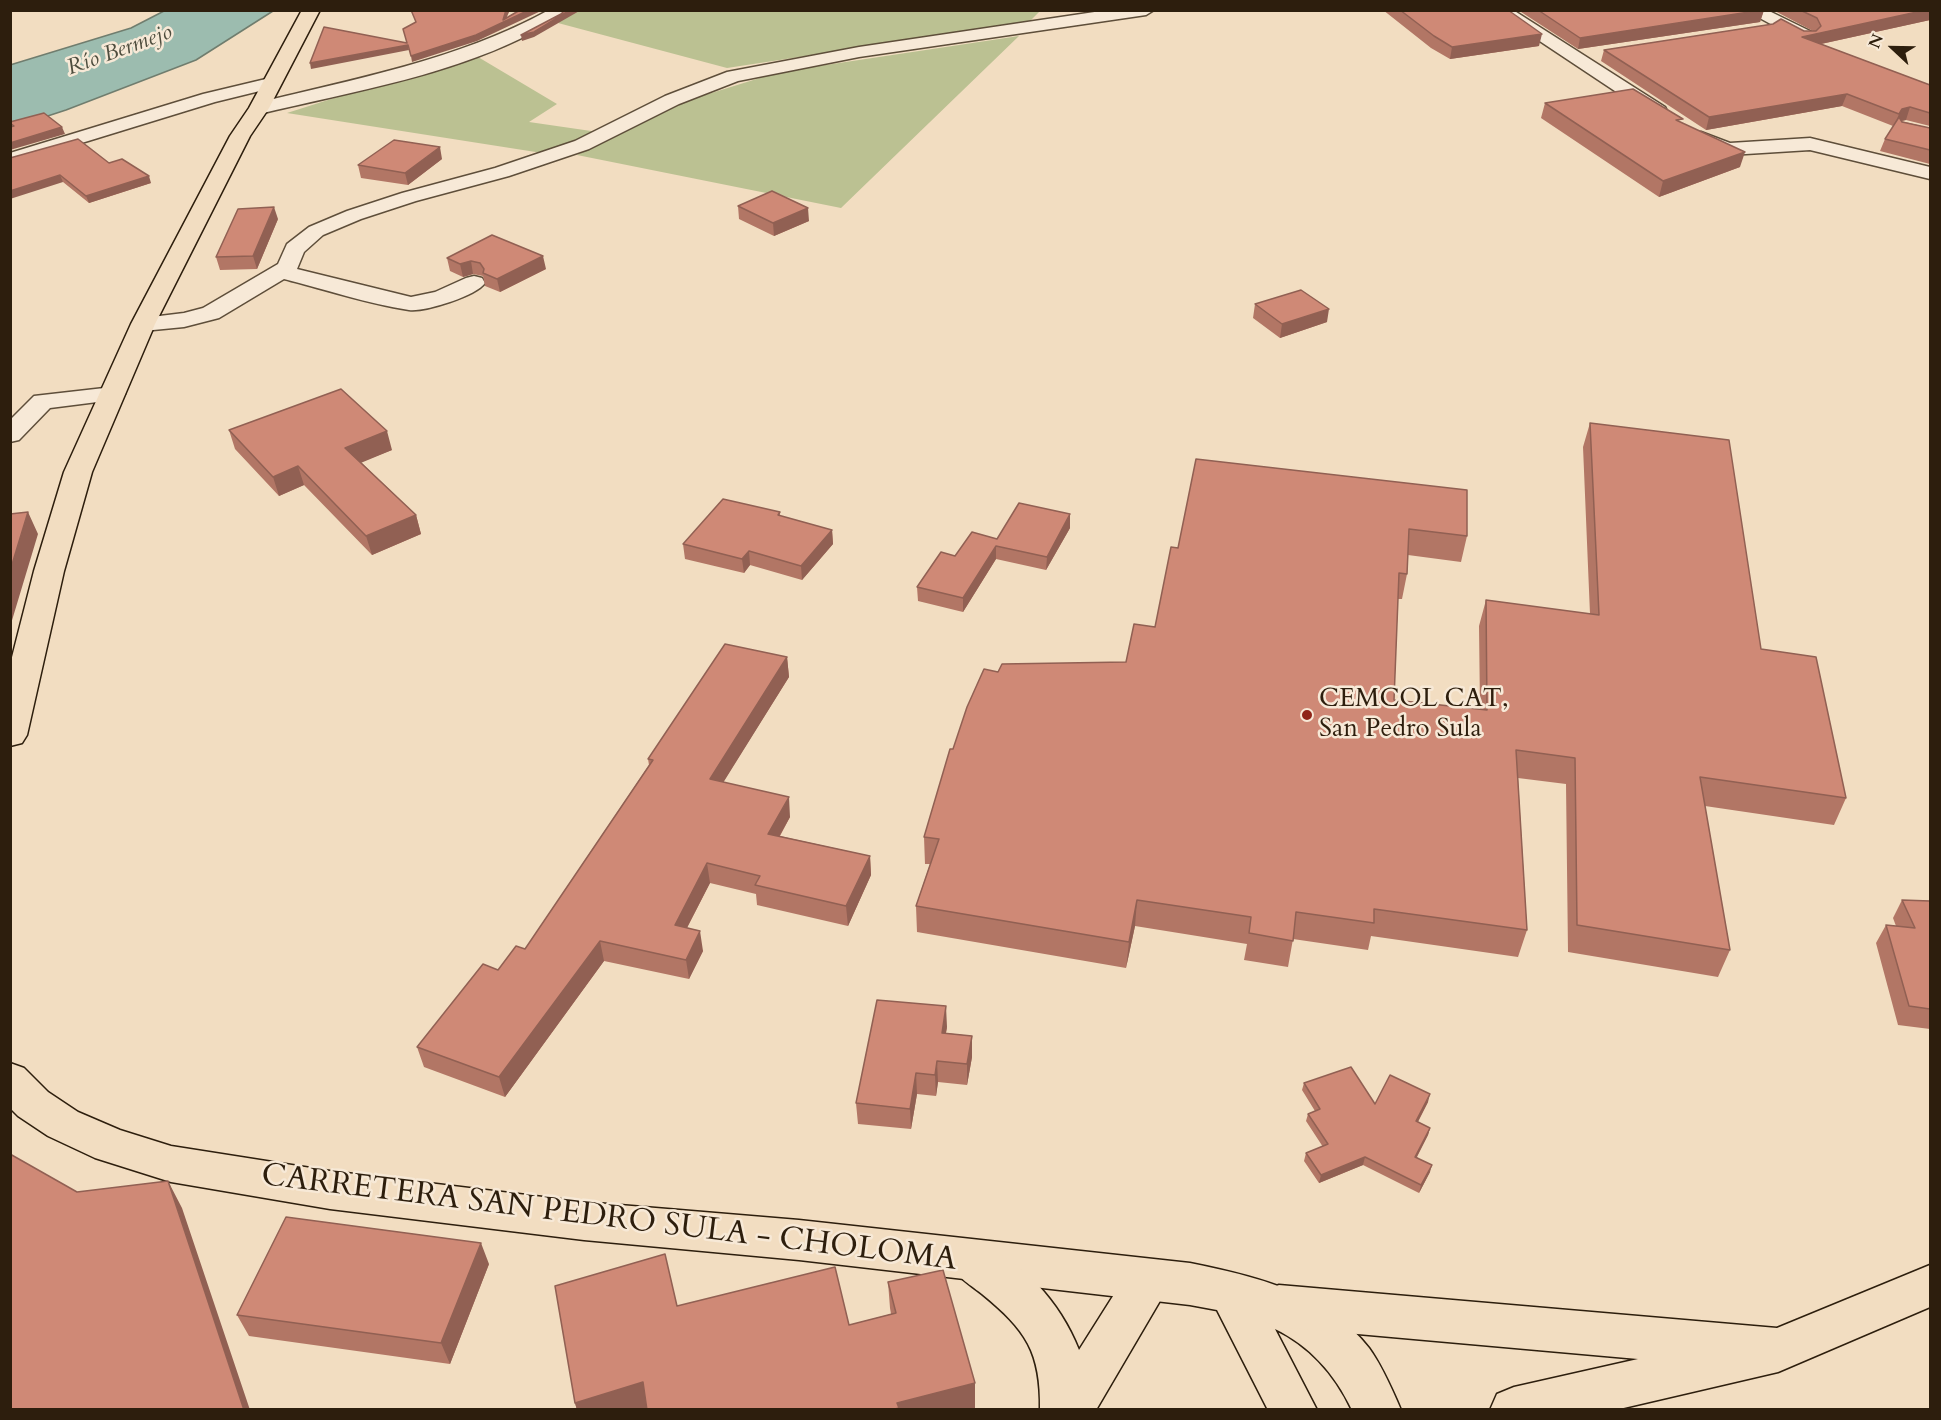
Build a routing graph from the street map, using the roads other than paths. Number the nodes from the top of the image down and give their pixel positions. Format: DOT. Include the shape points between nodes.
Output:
graph roads {
  1 [pos="311,10"];
  2 [pos="562,10"];
  3 [pos="1146,10"];
  4 [pos="1753,10"];
  5 [pos="1504,11"];
  6 [pos="1806,36"];
  7 [pos="1595,54"];
  8 [pos="1572,58"];
  9 [pos="270,83"];
  10 [pos="259,108"];
  11 [pos="10,159"];
  12 [pos="1930,173"];
  13 [pos="280,272"];
  14 [pos="474,283"];
  15 [pos="143,324"];
  16 [pos="113,394"];
  17 [pos="10,435"];
  18 [pos="10,735"];
  19 [pos="18,1096"];
  20 [pos="972,1261"];
  21 [pos="1148,1280"];
  22 [pos="1930,1286"];
  23 [pos="1232,1292"];
  24 [pos="1279,1306"];
  25 [pos="1778,1350"];
  26 [pos="1064,1410"];
  27 [pos="1069,1410"];
  28 [pos="1293,1410"];
  29 [pos="1377,1410"];
  30 [pos="1514,1410"];
  1 -- 9 [label="main road"];
  2 -- 10 [label="street" via="499,43 381,79"];
  3 -- 13 [label="street" via="859,52 733,76 672,100 582,145 409,197 316,231 295,249 287,268"];
  4 -- 6 [label="street"];
  5 -- 8 [label="street"];
  7 -- 8 [label="street"];
  8 -- 12 [label="street" via="1713,145 1730,149 1810,144"];
  9 -- 10 [label="main road"];
  9 -- 11 [label="street"];
  10 -- 15 [label="main road" via="240,136"];
  13 -- 14 [label="street" via="411,304 446,296"];
  13 -- 15 [label="street" via="205,315"];
  15 -- 16 [label="main road"];
  16 -- 17 [label="street" via="43,401"];
  16 -- 18 [label="main road" via="78,472 49,570"];
  19 -- 20 [label="main road, CARRETERA SAN PEDRO SULA - CHOLOMA" via="63,1124 110,1145 171,1164 481,1209"];
  20 -- 21 [label="main road, CARRETERA SAN PEDRO SULA - CHOLOMA"];
  20 -- 26 [label="main road" via="1007,1285 1044,1323 1063,1369"];
  21 -- 23 [label="main road, CARRETERA SAN PEDRO SULA - CHOLOMA"];
  21 -- 27 [label="main road"];
  22 -- 25 [label="main road"];
  23 -- 24 [label="main road, CARRETERA SAN PEDRO SULA - CHOLOMA"];
  23 -- 28 [label="main road"];
  24 -- 25 [label="main road"];
  24 -- 29 [label="main road, CARRETERA SAN PEDRO SULA - CHOLOMA" via="1323,1333 1352,1364"];
  25 -- 30 [label="main road"];
}
